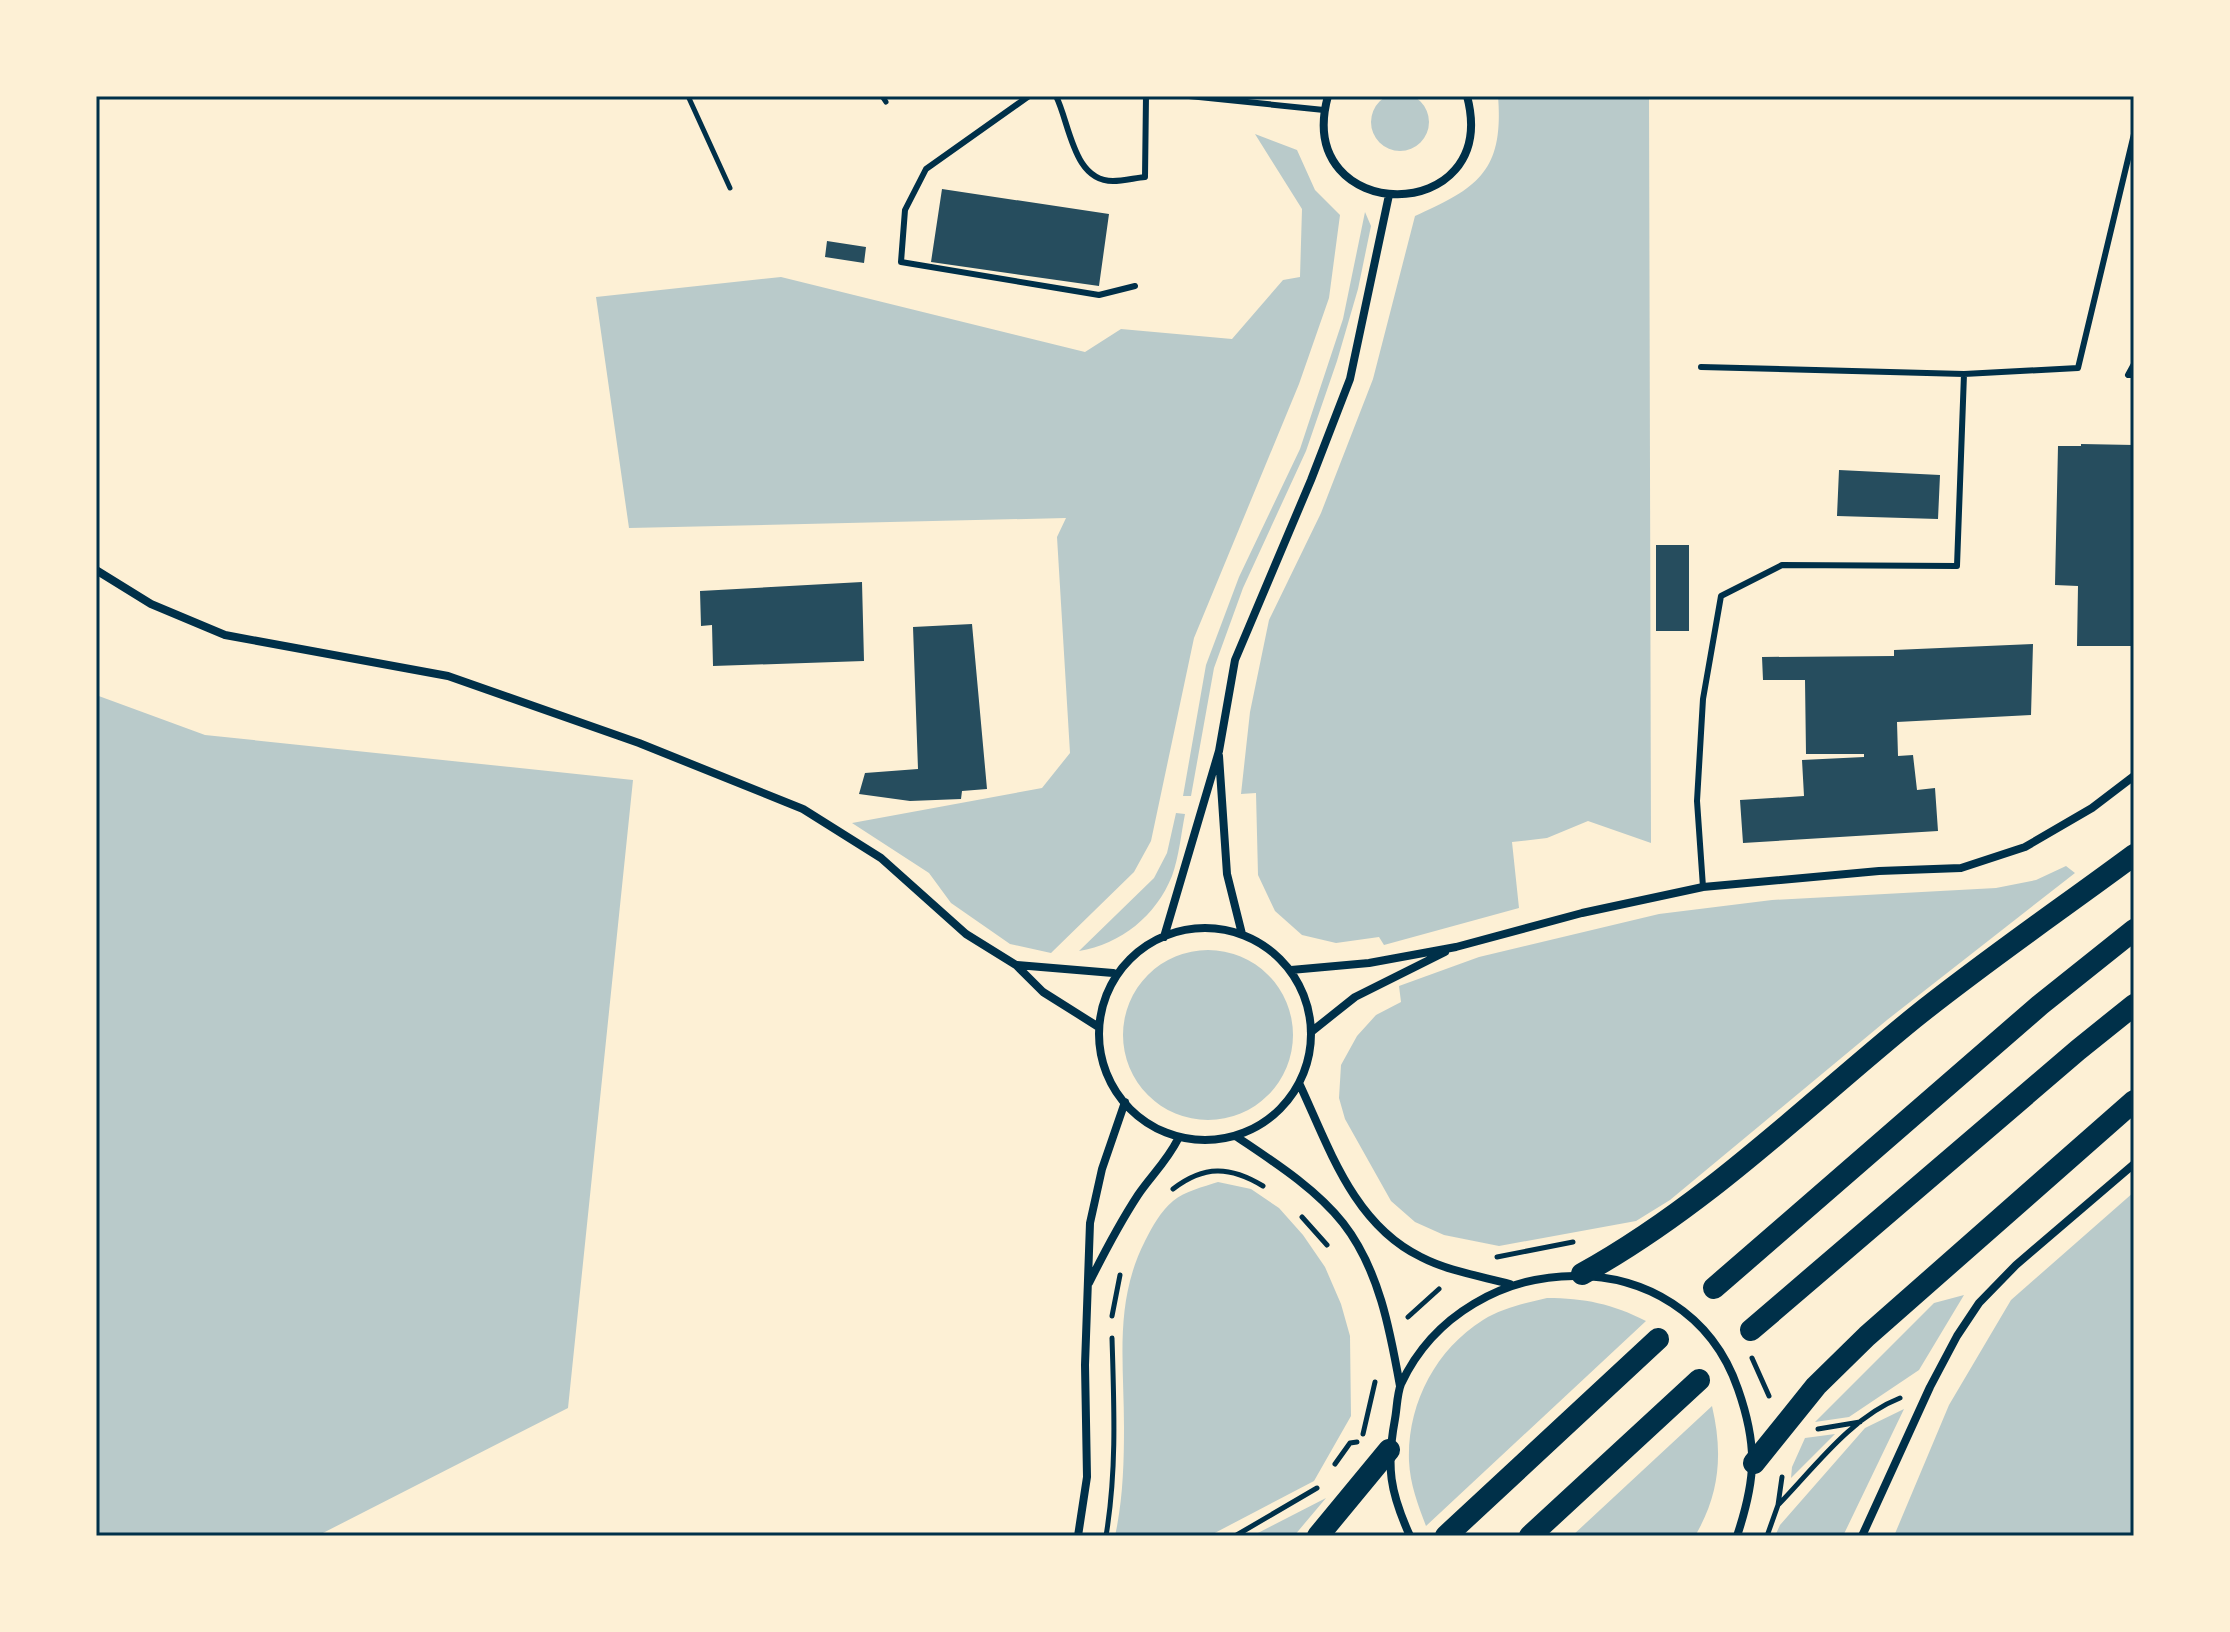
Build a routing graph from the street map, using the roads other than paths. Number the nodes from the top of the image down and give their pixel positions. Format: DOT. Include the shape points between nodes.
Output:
graph roads {
  1 [pos="1029,96"];
  2 [pos="1056,96"];
  3 [pos="1146,96"];
  4 [pos="1189,96"];
  5 [pos="1328,96"];
  6 [pos="1467,96"];
  7 [pos="1324,110"];
  8 [pos="2134,134"];
  9 [pos="1389,195"];
  10 [pos="1135,286"];
  11 [pos="2134,364"];
  12 [pos="1701,367"];
  13 [pos="1964,374"];
  14 [pos="2134,375"];
  15 [pos="96,570"];
  16 [pos="1219,751"];
  17 [pos="2134,776"];
  18 [pos="2134,855"];
  19 [pos="1703,887"];
  20 [pos="2134,930"];
  21 [pos="1242,934"];
  22 [pos="1164,937"];
  23 [pos="1456,947"];
  24 [pos="1016,965"];
  25 [pos="1291,970"];
  26 [pos="1113,973"];
  27 [pos="2134,1005"];
  28 [pos="1097,1026"];
  29 [pos="1311,1032"];
  30 [pos="1299,1083"];
  31 [pos="2134,1101"];
  32 [pos="1125,1102"];
  33 [pos="1237,1137"];
  34 [pos="1178,1139"];
  35 [pos="2134,1164"];
  36 [pos="1582,1274"];
  37 [pos="1511,1285"];
  38 [pos="1086,1287"];
  39 [pos="1714,1288"];
  40 [pos="1751,1330"];
  41 [pos="1658,1339"];
  42 [pos="1699,1380"];
  43 [pos="1400,1386"];
  44 [pos="1389,1450"];
  45 [pos="1754,1463"];
  46 [pos="1078,1536"];
  47 [pos="1318,1536"];
  48 [pos="1410,1536"];
  49 [pos="1446,1536"];
  50 [pos="1530,1536"];
  51 [pos="1737,1536"];
  52 [pos="1862,1536"];
  1 -- 10 [label="lane" via="926,169 905,210 901,262 1099,295"];
  2 -- 3 [label="lane" via="1078,160 1109,181 1145,177"];
  4 -- 7 [label="lane"];
  5 -- 7 [label="street"];
  6 -- 9 [label="street" via="1471,132 1456,167 1426,190"];
  7 -- 9 [label="street" via="1329,150 1339,167 1369,191"];
  8 -- 13 [label="lane" via="2078,368"];
  9 -- 16 [label="street" via="1350,379 1235,660"];
  11 -- 14 [label="lane" via="2128,375"];
  12 -- 13 [label="lane"];
  13 -- 19 [label="lane" via="1957,566 1782,565 1721,596 1703,699 1697,801"];
  15 -- 24 [label="street" via="151,604 225,635 448,676 639,743 803,809 881,858 966,934"];
  16 -- 21 [label="street" via="1227,874"];
  16 -- 22 [label="street"];
  17 -- 19 [label="street" via="2025,847 1961,868"];
  18 -- 36 [label="highway" via="1917,1016 1680,1212"];
  19 -- 23 [label="street"];
  20 -- 39 [label="highway"];
  21 -- 22 [label="street" via="1191,929"];
  21 -- 25 [label="street" via="1270,946"];
  22 -- 26 [label="street"];
  23 -- 25 [label="street"];
  23 -- 29 [label="street" via="1355,997"];
  24 -- 26 [label="street"];
  24 -- 28 [label="street" via="1043,992"];
  25 -- 29 [label="street" via="1304,997"];
  26 -- 28 [label="street"];
  27 -- 40 [label="highway"];
  28 -- 32 [label="street" via="1100,1055 1115,1092"];
  29 -- 30 [label="street"];
  30 -- 33 [label="street" via="1279,1108"];
  30 -- 37 [label="street" via="1341,1174 1389,1238 1420,1257"];
  31 -- 45 [label="highway" via="1867,1336 1816,1386"];
  32 -- 34 [label="street"];
  32 -- 38 [label="street" via="1090,1223"];
  33 -- 34 [label="street"];
  33 -- 43 [label="street" via="1298,1180 1343,1223 1378,1287"];
  34 -- 38 [label="street" via="1116,1230"];
  35 -- 52 [label="street" via="1979,1303 1930,1387"];
  36 -- 37 [label="street"];
  36 -- 45 [label="street" via="1626,1282 1661,1296 1695,1320 1721,1349 1736,1382"];
  37 -- 43 [label="street" via="1446,1324"];
  38 -- 46 [label="street" via="1087,1477"];
  41 -- 49 [label="highway"];
  42 -- 50 [label="highway"];
  43 -- 44 [label="street"];
  44 -- 47 [label="highway"];
  44 -- 48 [label="street" via="1395,1503"];
  45 -- 51 [label="street"];
}
